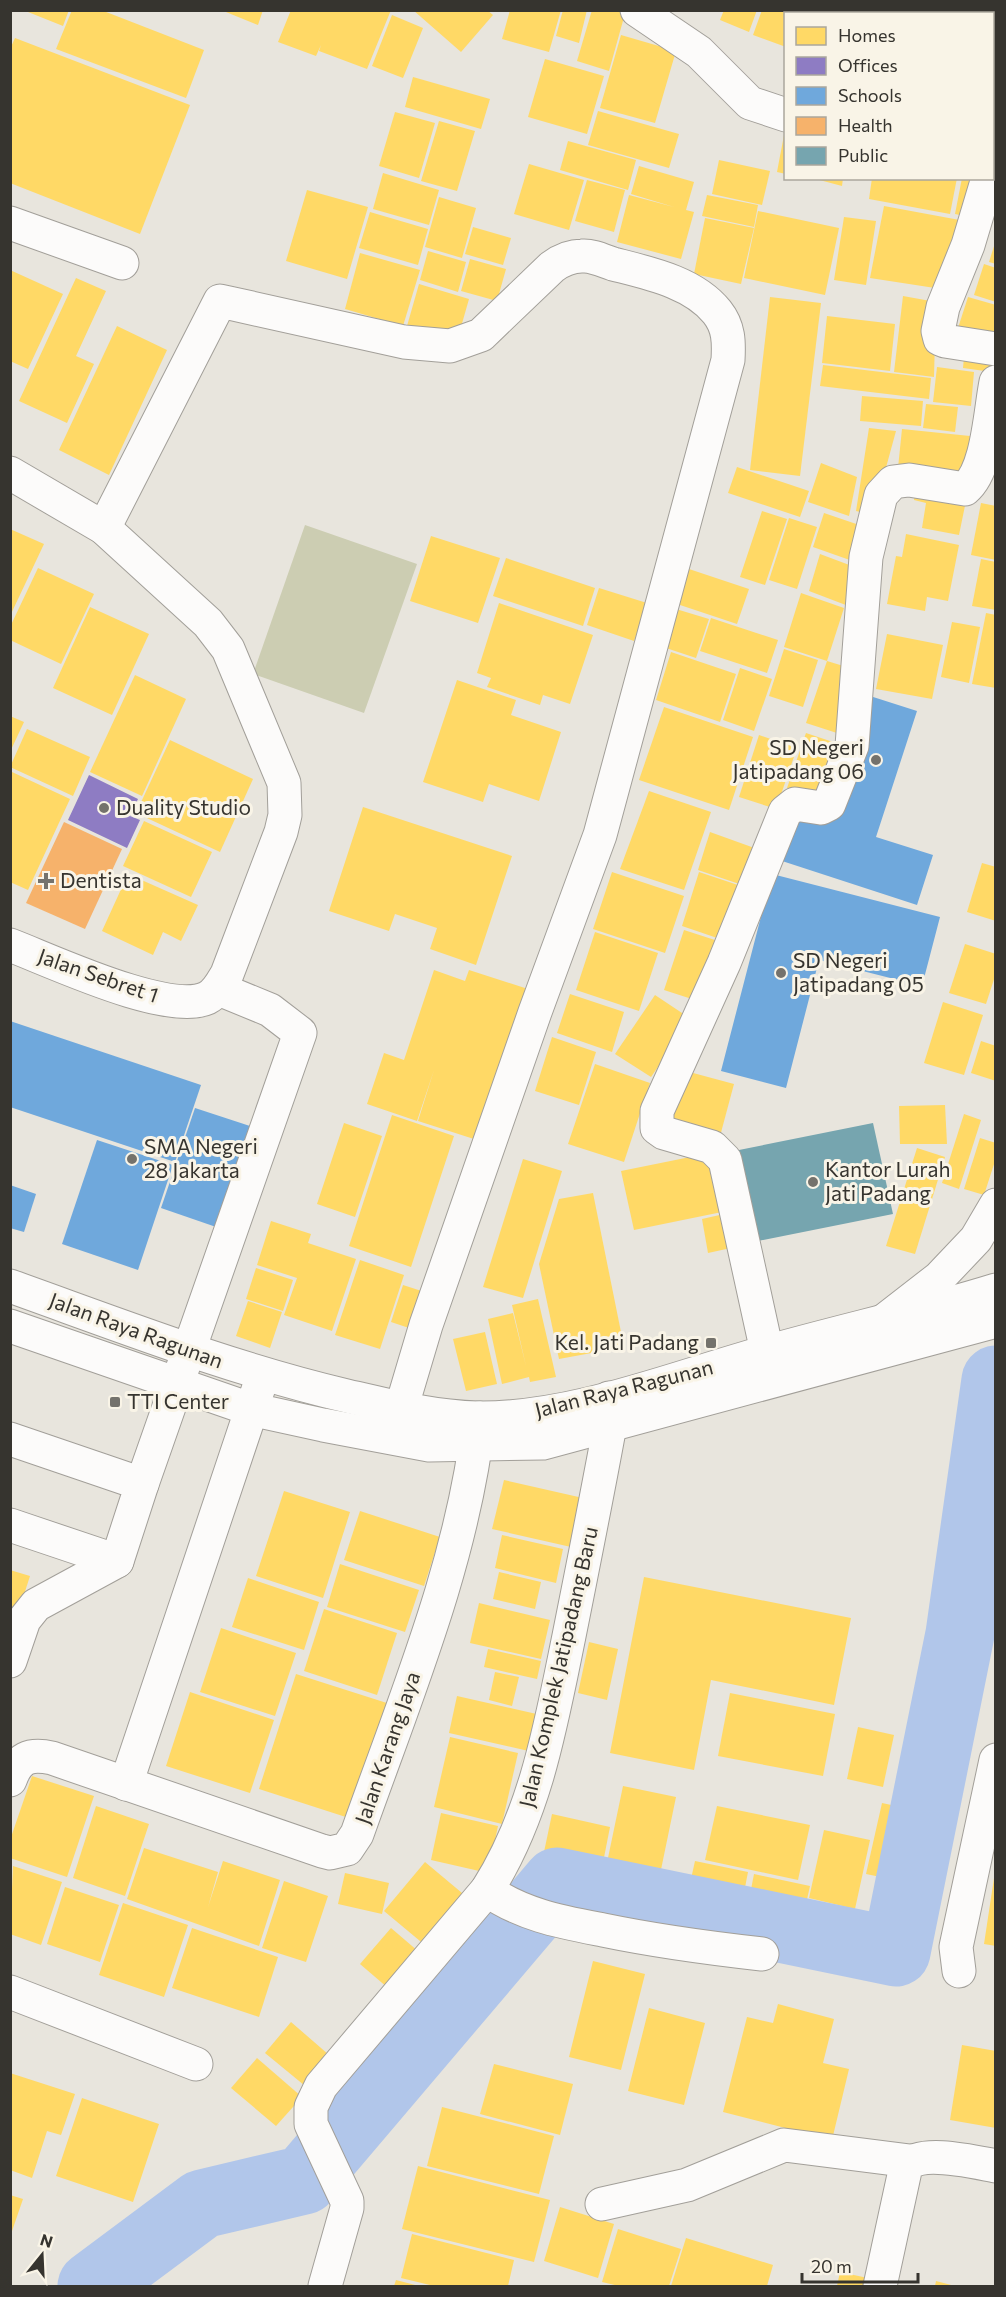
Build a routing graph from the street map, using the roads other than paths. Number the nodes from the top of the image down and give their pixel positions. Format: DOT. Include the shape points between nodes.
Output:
graph roads {
  1 [pos="636,10"];
  2 [pos="784,114"];
  3 [pos="985,180"];
  4 [pos="10,223"];
  5 [pos="122,263"];
  6 [pos="996,349"];
  7 [pos="996,382"];
  8 [pos="10,473"];
  9 [pos="104,528"];
  10 [pos="10,945"];
  11 [pos="219,989"];
  12 [pos="996,1205"];
  13 [pos="10,1286"];
  14 [pos="996,1290"];
  15 [pos="996,1321"];
  16 [pos="881,1323"];
  17 [pos="10,1326"];
  18 [pos="927,1326"];
  19 [pos="187,1350"];
  20 [pos="769,1366"];
  21 [pos="263,1375"];
  22 [pos="175,1384"];
  23 [pos="400,1408"];
  24 [pos="250,1409"];
  25 [pos="610,1411"];
  26 [pos="477,1432"];
  27 [pos="10,1439"];
  28 [pos="392,1440"];
  29 [pos="142,1484"];
  30 [pos="10,1525"];
  31 [pos="117,1561"];
  32 [pos="10,1661"];
  33 [pos="996,1760"];
  34 [pos="10,1779"];
  35 [pos="126,1784"];
  36 [pos="495,1896"];
  37 [pos="762,1954"];
  38 [pos="959,1971"];
  39 [pos="10,1992"];
  40 [pos="196,2064"];
  41 [pos="910,2162"];
  42 [pos="996,2166"];
  43 [pos="602,2204"];
  44 [pos="325,2286"];
  45 [pos="880,2286"];
  1 -- 2 [label="street" via="699,52 750,103"];
  3 -- 6 [label="street" via="938,331 940,339"];
  4 -- 5 [label="street"];
  7 -- 20 [label="street" via="974,481 965,489 909,480 893,482 881,495 866,557 852,746 829,804 821,808 795,804 785,812 724,963 657,1111 657,1128 712,1147 725,1160"];
  8 -- 9 [label="street"];
  9 -- 11 [label="street" via="208,623 228,649 284,783 281,832"];
  9 -- 23 [label="street" via="220,302 404,342 450,346 481,335 552,267 583,255 683,286 716,311 726,326 728,360 600,835"];
  10 -- 11 [label="street, Jalan Sebret 1" via="154,999 196,1001"];
  11 -- 19 [label="street" via="270,1010 300,1033"];
  12 -- 16 [label="street" via="975,1239 939,1278"];
  13 -- 19 [label="street, Jalan Raya Ragunan"];
  14 -- 18 [label="street, Jalan Raya Ragunan"];
  15 -- 18 [label="street, Jalan Raya Ragunan"];
  16 -- 18 [label="street, Jalan Raya Ragunan"];
  16 -- 20 [label="street, Jalan Raya Ragunan"];
  17 -- 22 [label="street, Jalan Raya Ragunan"];
  18 -- 20 [label="street, Jalan Raya Ragunan"];
  19 -- 21 [label="street, Jalan Raya Ragunan"];
  19 -- 22 [label="street"];
  20 -- 25 [label="street, Jalan Raya Ragunan"];
  21 -- 23 [label="street, Jalan Raya Ragunan"];
  21 -- 24 [label="street"];
  22 -- 24 [label="street, Jalan Raya Ragunan"];
  22 -- 29 [label="street"];
  23 -- 26 [label="street, Jalan Raya Ragunan"];
  23 -- 28 [label="street"];
  24 -- 28 [label="street, Jalan Raya Ragunan"];
  24 -- 35 [label="street"];
  25 -- 26 [label="street, Jalan Raya Ragunan" via="543,1443"];
  25 -- 36 [label="street, Jalan Komplek Jatipadang Baru" via="555,1708 525,1820"];
  26 -- 28 [label="street, Jalan Raya Ragunan" via="429,1445"];
  26 -- 35 [label="street, Jalan Karang Jaya" via="465,1508 433,1620 351,1845 342,1851 322,1851"];
  27 -- 29 [label="street"];
  29 -- 31 [label="street"];
  30 -- 31 [label="street"];
  31 -- 32 [label="street" via="36,1605 24,1620"];
  33 -- 38 [label="street" via="956,1947"];
  34 -- 35 [label="street, Jalan Karang Jaya" via="23,1758 41,1755"];
  36 -- 37 [label="street" via="548,1919 660,1942"];
  36 -- 44 [label="street, Jalan Komplek Jatipadang Baru" via="321,2086 311,2107 310,2124 347,2200 343,2228"];
  39 -- 40 [label="street"];
  41 -- 42 [label="street" via="931,2157"];
  41 -- 43 [label="street" via="784,2145 687,2185"];
  41 -- 45 [label="street"];
}
